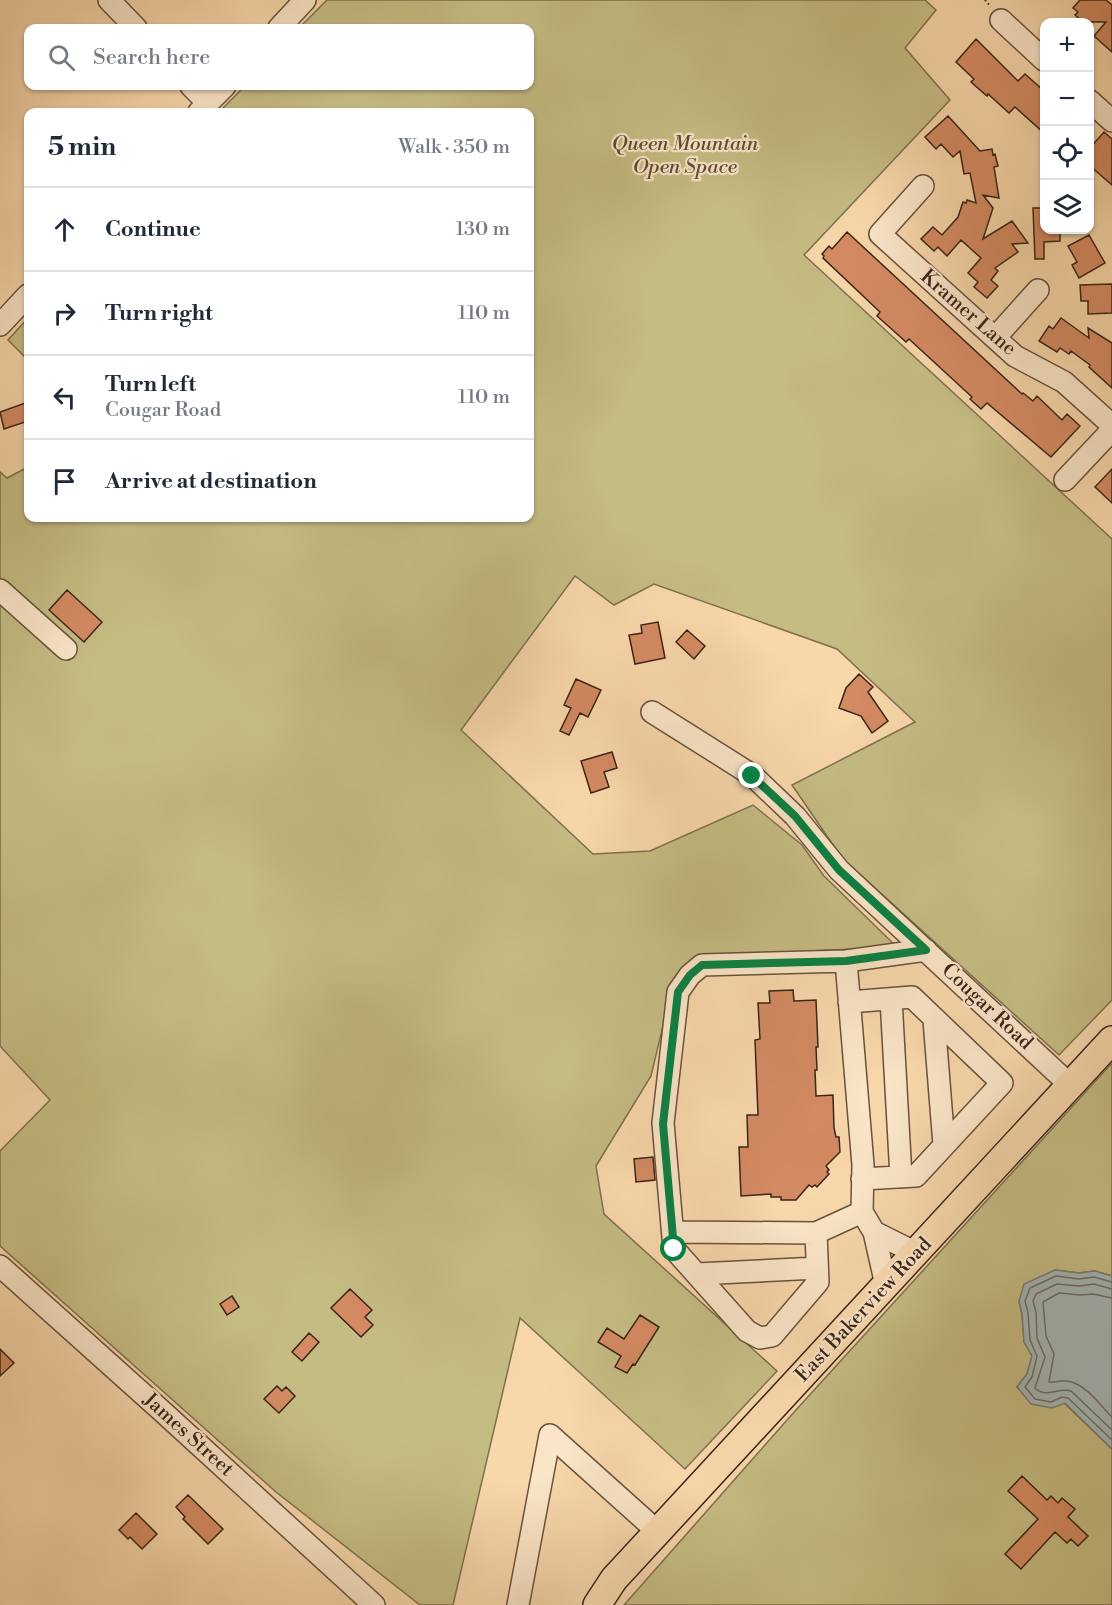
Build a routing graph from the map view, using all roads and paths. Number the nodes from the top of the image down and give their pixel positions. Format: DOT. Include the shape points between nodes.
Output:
graph roads {
  1 [pos="109,0"];
  2 [pos="305,0"];
  3 [pos="1001,20"];
  4 [pos="132,24"];
  5 [pos="283,24"];
  6 [pos="1040,56"];
  7 [pos="193,90"];
  8 [pos="221,90"];
  9 [pos="1094,105"];
  10 [pos="203,108"];
  11 [pos="1112,121"];
  12 [pos="924,186"];
  13 [pos="1038,290"];
  14 [pos="24,299"];
  15 [pos="0,326"];
  16 [pos="995,338"];
  17 [pos="1112,425"];
  18 [pos="1112,430"];
  19 [pos="1065,480"];
  20 [pos="0,590"];
  21 [pos="66,649"];
  22 [pos="652,712"];
  23 [pos="926,950"];
  24 [pos="846,961"];
  25 [pos="891,999"];
  26 [pos="849,1002"];
  27 [pos="934,1020"];
  28 [pos="1112,1040"];
  29 [pos="1070,1085"];
  30 [pos="944,1146"];
  31 [pos="901,1177"];
  32 [pos="862,1179"];
  33 [pos="862,1212"];
  34 [pos="673,1232"];
  35 [pos="874,1232"];
  36 [pos="816,1233"];
  37 [pos="916,1253"];
  38 [pos="817,1268"];
  39 [pos="2,1273"];
  40 [pos="697,1274"];
  41 [pos="886,1285"];
  42 [pos="658,1532"];
  43 [pos="614,1579"];
  44 [pos="374,1605"];
  45 [pos="518,1605"];
  46 [pos="579,1605"];
  47 [pos="597,1605"];
  1 -- 4 [label="street"];
  2 -- 5 [label="street"];
  3 -- 6 [label="street"];
  7 -- 10 [label="street"];
  8 -- 10 [label="street"];
  9 -- 11 [label="street"];
  12 -- 16 [label="street, Kramer Lane" via="880,234"];
  13 -- 16 [label="street"];
  14 -- 15 [label="street"];
  16 -- 17 [label="street, Kramer Lane" via="1015,356 1064,382"];
  18 -- 19 [label="street"];
  20 -- 21 [label="street"];
  22 -- 23 [label="street, Cougar Road" via="752,776 795,816 839,870"];
  23 -- 24 [label="street"];
  23 -- 29 [label="street, Cougar Road"];
  24 -- 26 [label="street"];
  24 -- 34 [label="street" via="702,965 678,992 663,1124"];
  25 -- 26 [label="street"];
  25 -- 27 [label="street" via="912,997"];
  25 -- 31 [label="street"];
  26 -- 32 [label="street"];
  27 -- 30 [label="street"];
  27 -- 30 [label="street" via="1002,1083"];
  28 -- 29 [label="main road, East Bakerview Road"];
  29 -- 37 [label="main road, East Bakerview Road"];
  30 -- 31 [label="street" via="916,1176"];
  31 -- 32 [label="street"];
  32 -- 33 [label="street"];
  33 -- 35 [label="street"];
  33 -- 36 [label="street"];
  34 -- 36 [label="street"];
  34 -- 40 [label="street" via="674,1249"];
  35 -- 37 [label="street"];
  35 -- 41 [label="street"];
  36 -- 38 [label="street"];
  37 -- 41 [label="main road, East Bakerview Road"];
  38 -- 40 [label="street"];
  38 -- 40 [label="street" via="818,1282 782,1327 772,1336 760,1338 747,1331"];
  39 -- 44 [label="street, James Street" via="164,1412"];
  41 -- 42 [label="main road, East Bakerview Road"];
  42 -- 43 [label="main road, East Bakerview Road"];
  42 -- 45 [label="street" via="550,1435"];
  43 -- 46 [label="main road, East Bakerview Road"];
  43 -- 47 [label="main road, East Bakerview Road"];
}
